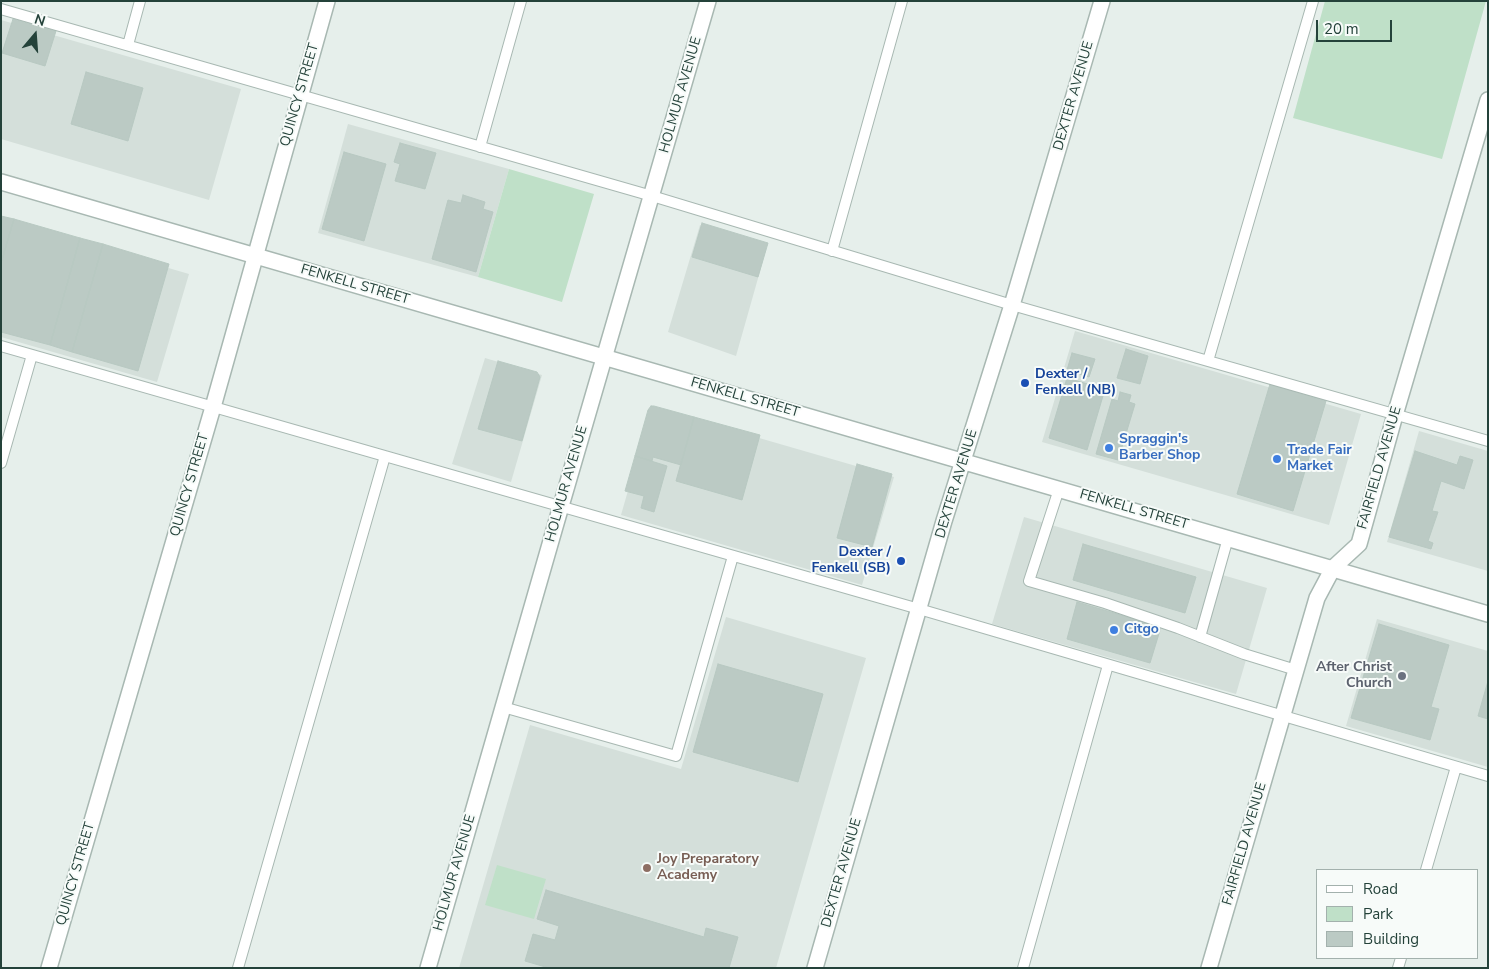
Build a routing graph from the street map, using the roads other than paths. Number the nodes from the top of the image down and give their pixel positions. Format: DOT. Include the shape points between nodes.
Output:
graph roads {
  1 [pos="140,1"];
  2 [pos="327,1"];
  3 [pos="521,1"];
  4 [pos="708,1"];
  5 [pos="902,1"];
  6 [pos="1102,1"];
  7 [pos="1312,1"];
  8 [pos="1,9"];
  9 [pos="128,45"];
  10 [pos="301,95"];
  11 [pos="1488,100"];
  12 [pos="480,147"];
  13 [pos="1,182"];
  14 [pos="652,196"];
  15 [pos="832,251"];
  16 [pos="256,256"];
  17 [pos="1012,305"];
  18 [pos="1,346"];
  19 [pos="32,355"];
  20 [pos="605,357"];
  21 [pos="1208,361"];
  22 [pos="213,407"];
  23 [pos="1395,415"];
  24 [pos="1488,441"];
  25 [pos="385,456"];
  26 [pos="964,462"];
  27 [pos="1,463"];
  28 [pos="1059,489"];
  29 [pos="561,506"];
  30 [pos="1228,538"];
  31 [pos="733,556"];
  32 [pos="1333,568"];
  33 [pos="919,609"];
  34 [pos="1488,614"];
  35 [pos="1200,637"];
  36 [pos="1108,665"];
  37 [pos="1296,670"];
  38 [pos="503,707"];
  39 [pos="1282,716"];
  40 [pos="1456,767"];
  41 [pos="1488,776"];
  42 [pos="1426,869"];
  43 [pos="49,968"];
  44 [pos="238,968"];
  45 [pos="428,968"];
  46 [pos="815,968"];
  47 [pos="1023,968"];
  48 [pos="1209,968"];
  1 -- 9 [label="lane"];
  2 -- 10 [label="street, QUINCY STREET"];
  3 -- 12 [label="lane"];
  4 -- 14 [label="street, HOLMUR AVENUE"];
  5 -- 15 [label="lane"];
  6 -- 17 [label="street, DEXTER AVENUE"];
  7 -- 21 [label="lane"];
  8 -- 9 [label="lane"];
  9 -- 10 [label="lane"];
  10 -- 12 [label="lane"];
  10 -- 16 [label="street, QUINCY STREET"];
  11 -- 23 [label="street, FAIRFIELD AVENUE"];
  12 -- 14 [label="lane"];
  13 -- 16 [label="street, FENKELL STREET"];
  14 -- 15 [label="lane"];
  14 -- 20 [label="street, HOLMUR AVENUE"];
  15 -- 17 [label="lane"];
  16 -- 20 [label="street, FENKELL STREET"];
  16 -- 22 [label="street, QUINCY STREET"];
  17 -- 21 [label="lane"];
  17 -- 26 [label="street, DEXTER AVENUE"];
  18 -- 19 [label="lane"];
  19 -- 22 [label="lane"];
  19 -- 27 [label="lane"];
  20 -- 26 [label="street, FENKELL STREET"];
  20 -- 29 [label="street, HOLMUR AVENUE"];
  21 -- 23 [label="lane"];
  22 -- 25 [label="lane"];
  22 -- 43 [label="street, QUINCY STREET"];
  23 -- 24 [label="lane"];
  23 -- 32 [label="street, FAIRFIELD AVENUE" via="1358,544"];
  25 -- 29 [label="lane"];
  25 -- 44 [label="lane"];
  26 -- 28 [label="street, FENKELL STREET"];
  26 -- 33 [label="street, DEXTER AVENUE"];
  28 -- 30 [label="street, FENKELL STREET"];
  28 -- 35 [label="lane" via="1029,581 1105,603"];
  29 -- 31 [label="lane"];
  29 -- 38 [label="street, HOLMUR AVENUE"];
  30 -- 32 [label="street, FENKELL STREET"];
  30 -- 35 [label="lane"];
  31 -- 33 [label="lane"];
  31 -- 38 [label="lane" via="676,756"];
  32 -- 34 [label="street, FENKELL STREET"];
  32 -- 37 [label="street, FAIRFIELD AVENUE" via="1317,598"];
  33 -- 36 [label="lane"];
  33 -- 46 [label="street, DEXTER AVENUE"];
  35 -- 37 [label="lane"];
  36 -- 39 [label="lane"];
  36 -- 47 [label="lane"];
  37 -- 39 [label="street, FAIRFIELD AVENUE"];
  38 -- 45 [label="street, HOLMUR AVENUE"];
  39 -- 40 [label="lane"];
  39 -- 48 [label="street, FAIRFIELD AVENUE"];
  40 -- 41 [label="lane"];
  40 -- 42 [label="lane"];
}
